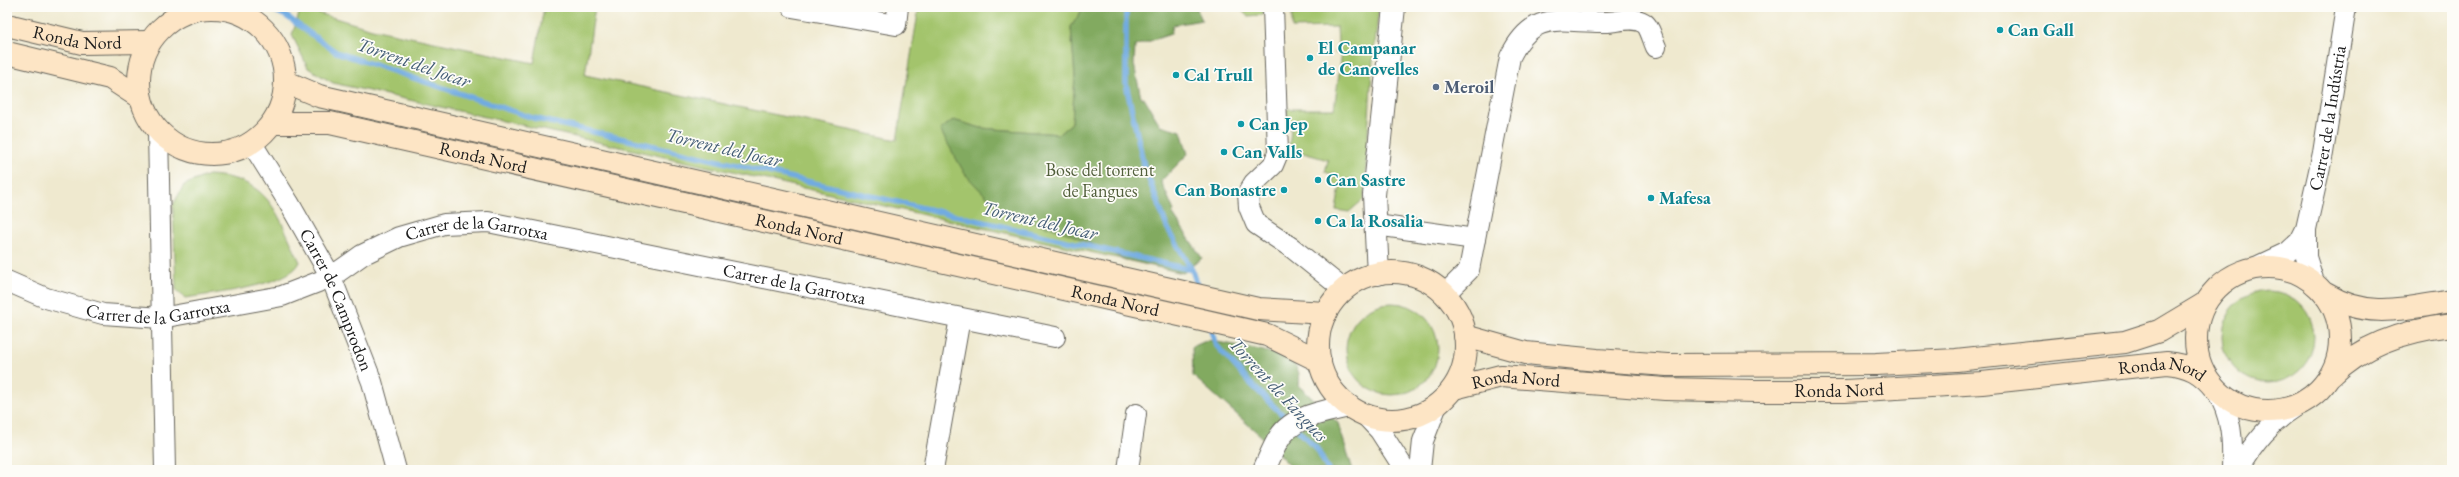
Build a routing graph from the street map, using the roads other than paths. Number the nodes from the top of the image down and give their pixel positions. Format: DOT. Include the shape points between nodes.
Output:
graph roads {
  1 [pos="792,7"];
  2 [pos="898,7"];
  3 [pos="1274,7"];
  4 [pos="1394,7"];
  5 [pos="2346,7"];
  6 [pos="194,8"];
  7 [pos="7,26"];
  8 [pos="149,42"];
  9 [pos="1656,48"];
  10 [pos="7,53"];
  11 [pos="286,82"];
  12 [pos="139,97"];
  13 [pos="273,123"];
  14 [pos="158,132"];
  15 [pos="251,142"];
  16 [pos="1376,225"];
  17 [pos="2306,229"];
  18 [pos="1475,240"];
  19 [pos="2256,267"];
  20 [pos="1378,274"];
  21 [pos="331,277"];
  22 [pos="7,281"];
  23 [pos="2320,288"];
  24 [pos="1343,289"];
  25 [pos="1445,294"];
  26 [pos="2452,301"];
  27 [pos="2204,304"];
  28 [pos="1326,313"];
  29 [pos="161,318"];
  30 [pos="960,318"];
  31 [pos="2452,325"];
  32 [pos="1466,336"];
  33 [pos="1055,337"];
  34 [pos="1320,361"];
  35 [pos="2329,379"];
  36 [pos="1454,388"];
  37 [pos="2216,390"];
  38 [pos="1437,405"];
  39 [pos="2298,405"];
  40 [pos="1357,410"];
  41 [pos="1136,414"];
  42 [pos="165,470"];
  43 [pos="396,470"];
  44 [pos="933,470"];
  45 [pos="1128,470"];
  46 [pos="1264,470"];
  47 [pos="1405,470"];
  48 [pos="1420,470"];
  49 [pos="2232,470"];
  50 [pos="2238,470"];
  1 -- 2 [label="street" via="896,25"];
  3 -- 24 [label="street" via="1278,153 1273,165 1254,183 1248,193 1249,207 1256,224 1292,248"];
  4 -- 16 [label="street" via="1374,195"];
  5 -- 17 [label="street, Carrer de la Indústria" via="2323,153"];
  6 -- 8 [label="main road" via="173,18"];
  6 -- 11 [label="main road" via="224,8 244,15 262,26 281,55"];
  7 -- 8 [label="main road, Ronda Nord" via="82,43"];
  8 -- 12 [label="main road" via="138,74"];
  9 -- 18 [label="street" via="1646,24 1638,20 1558,20 1540,24 1519,39 1510,56"];
  10 -- 12 [label="main road, Ronda Nord" via="110,78"];
  11 -- 13 [label="main road" via="284,100"];
  11 -- 28 [label="main road, Ronda Nord" via="319,96 1258,309"];
  12 -- 14 [label="main road"];
  13 -- 15 [label="main road" via="260,137"];
  13 -- 34 [label="main road, Ronda Nord" via="330,123 1202,320 1267,335"];
  14 -- 15 [label="main road" via="170,143 191,152 216,155 232,152"];
  14 -- 29 [label="street"];
  15 -- 21 [label="street, Carrer de Camprodon"];
  16 -- 18 [label="street"];
  16 -- 20 [label="street"];
  17 -- 19 [label="street" via="2300,241 2288,252"];
  17 -- 23 [label="street" via="2306,257"];
  18 -- 25 [label="street" via="1469,270"];
  19 -- 23 [label="main road" via="2279,267 2300,273"];
  19 -- 27 [label="main road" via="2236,274 2217,286"];
  20 -- 24 [label="main road" via="1359,279"];
  20 -- 25 [label="main road" via="1412,274 1436,285"];
  21 -- 29 [label="street, Carrer de la Garrotxa" via="282,296"];
  21 -- 30 [label="street, Carrer de la Garrotxa" via="362,256 399,237 444,224 488,222"];
  21 -- 43 [label="street, Carrer de Camprodon" via="372,382"];
  22 -- 29 [label="street, Carrer de la Garrotxa" via="46,298 102,314"];
  23 -- 26 [label="main road" via="2342,305 2365,310 2381,311"];
  23 -- 35 [label="main road" via="2334,309 2341,332 2338,357"];
  24 -- 28 [label="main road"];
  25 -- 32 [label="main road" via="1459,311"];
  27 -- 32 [label="main road, Ronda Nord" via="2159,331 2125,342 1956,360 1876,364 1682,365 1613,362 1526,353"];
  27 -- 37 [label="main road" via="2196,325 2196,348 2202,370"];
  28 -- 34 [label="main road" via="1318,338"];
  29 -- 42 [label="street"];
  30 -- 33 [label="street, Carrer de la Garrotxa"];
  30 -- 44 [label="street"];
  31 -- 35 [label="main road" via="2391,338 2352,358"];
  32 -- 36 [label="main road" via="1466,361"];
  34 -- 40 [label="main road" via="1331,387"];
  35 -- 39 [label="main road" via="2315,394"];
  36 -- 37 [label="main road, Ronda Nord" via="1501,376 1665,389 1845,390 1982,383 2167,363 2194,369"];
  36 -- 38 [label="main road"];
  37 -- 39 [label="main road" via="2236,403 2259,410 2279,410"];
  37 -- 49 [label="street" via="2227,410 2230,422"];
  38 -- 40 [label="main road" via="1418,416 1392,420"];
  38 -- 48 [label="street" via="1423,441"];
  39 -- 50 [label="street" via="2261,435"];
  40 -- 46 [label="street" via="1299,422 1277,440"];
  40 -- 47 [label="street" via="1380,431"];
  41 -- 45 [label="street"];
}
